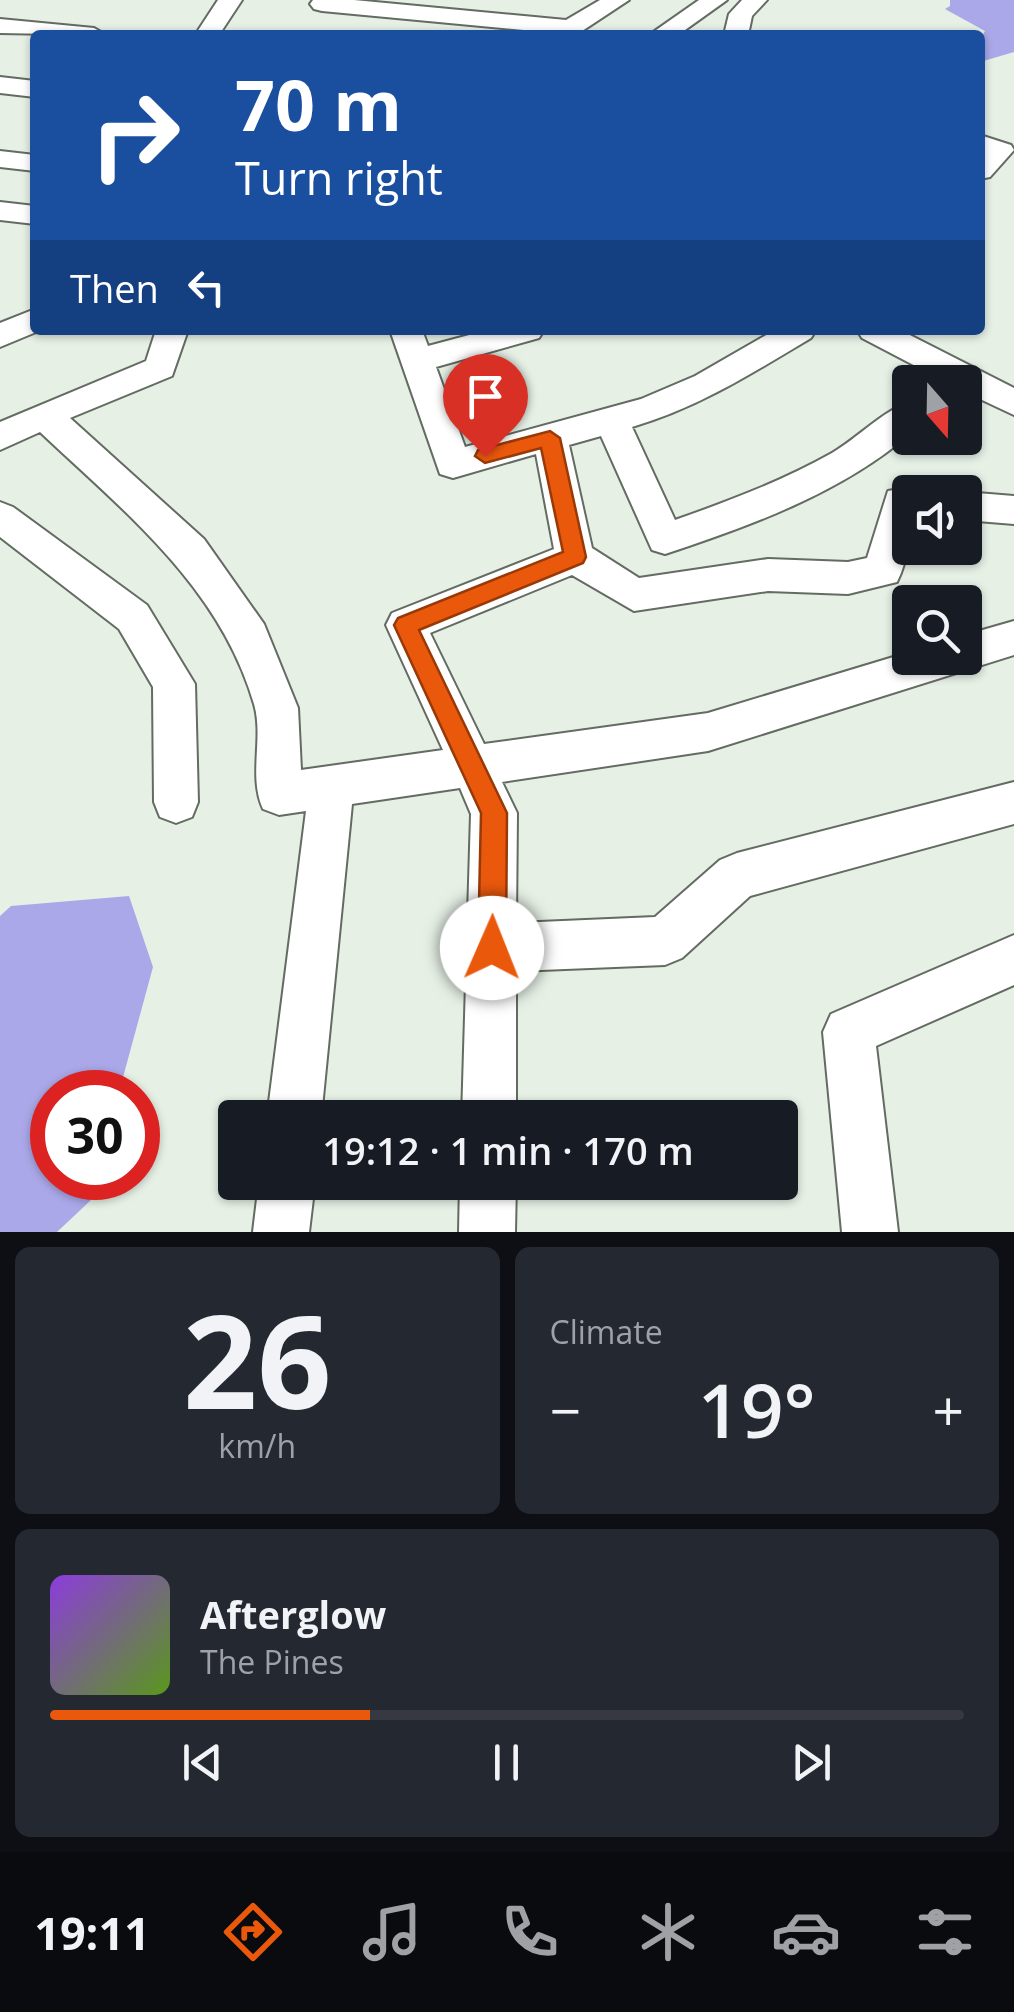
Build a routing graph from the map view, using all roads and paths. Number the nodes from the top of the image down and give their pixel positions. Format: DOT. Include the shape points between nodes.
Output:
graph roads {
  1 [pos="230,0"];
  2 [pos="617,0"];
  3 [pos="715,0"];
  4 [pos="755,0"];
  5 [pos="319,8"];
  6 [pos="0,26"];
  7 [pos="42,30"];
  8 [pos="211,30"];
  9 [pos="554,30"];
  10 [pos="567,30"];
  11 [pos="669,30"];
  12 [pos="737,30"];
  13 [pos="0,86"];
  14 [pos="30,89"];
  15 [pos="985,145"];
  16 [pos="0,159"];
  17 [pos="30,163"];
  18 [pos="985,166"];
  19 [pos="0,210"];
  20 [pos="30,214"];
  21 [pos="30,322"];
  22 [pos="170,335"];
  23 [pos="491,335"];
  24 [pos="791,335"];
  25 [pos="881,335"];
  26 [pos="0,336"];
  27 [pos="411,346"];
  28 [pos="928,365"];
  29 [pos="982,391"];
  30 [pos="1014,403"];
  31 [pos="44,415"];
  32 [pos="612,420"];
  33 [pos="892,431"];
  34 [pos="0,437"];
  35 [pos="550,438"];
  36 [pos="982,507"];
  37 [pos="1014,510"];
  38 [pos="0,517"];
  39 [pos="892,536"];
  40 [pos="575,557"];
  41 [pos="1014,638"];
  42 [pos="982,648"];
  43 [pos="895,675"];
  44 [pos="473,768"];
  45 [pos="331,787"];
  46 [pos="176,802"];
  47 [pos="1014,803"];
  48 [pos="492,948"];
  49 [pos="1011,966"];
  50 [pos="296,1100"];
  51 [pos="489,1100"];
  52 [pos="284,1200"];
  53 [pos="488,1200"];
  54 [pos="281,1232"];
  55 [pos="487,1232"];
  56 [pos="870,1232"];
  1 -- 8 [label="street"];
  2 -- 10 [label="street"];
  3 -- 11 [label="street"];
  4 -- 12 [label="street"];
  5 -- 9 [label="street"];
  6 -- 7 [label="street"];
  13 -- 14 [label="street"];
  15 -- 18 [label="street" via="1001,150"];
  16 -- 17 [label="street"];
  19 -- 20 [label="street"];
  21 -- 26 [label="street"];
  22 -- 31 [label="street" via="160,368"];
  23 -- 27 [label="street"];
  24 -- 32 [label="street" via="707,384"];
  25 -- 28 [label="street"];
  27 -- 35 [label="street" via="453,464"];
  29 -- 30 [label="street"];
  31 -- 34 [label="street"];
  31 -- 45 [label="street" via="190,550 250,636 277,708 279,794"];
  32 -- 33 [label="street" via="665,539 814,478"];
  32 -- 35 [label="street"];
  35 -- 40 [label="street"];
  36 -- 37 [label="street"];
  38 -- 46 [label="street" via="133,616 174,684"];
  39 -- 40 [label="street" via="883,571 848,578 768,575 634,596"];
  40 -- 44 [label="street" via="406,625"];
  41 -- 42 [label="street"];
  43 -- 44 [label="street" via="708,732"];
  44 -- 45 [label="street"];
  44 -- 48 [label="street" via="494,813"];
  45 -- 50 [label="street"];
  47 -- 48 [label="street" via="737,876 665,941"];
  48 -- 51 [label="street"];
  49 -- 56 [label="street" via="848,1032"];
  52 -- 54 [label="street"];
  53 -- 55 [label="street"];
}
